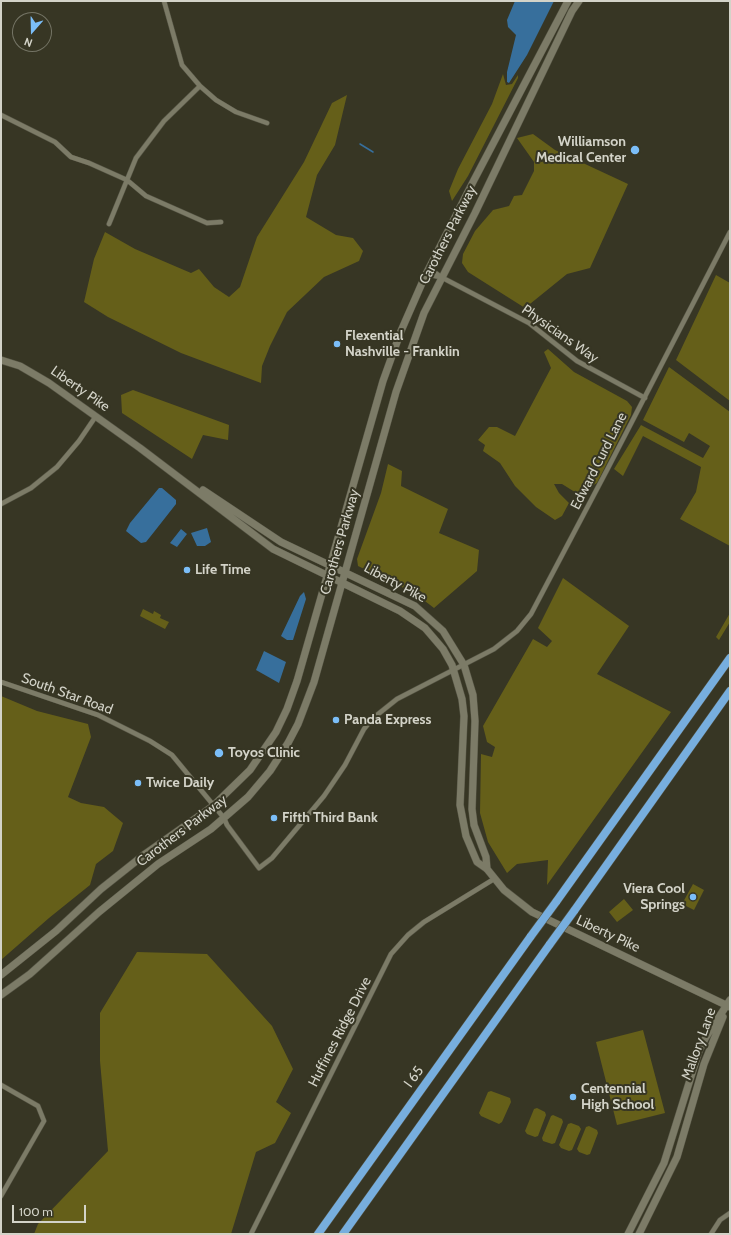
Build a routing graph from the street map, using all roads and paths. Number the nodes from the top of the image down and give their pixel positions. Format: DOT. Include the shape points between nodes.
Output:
graph roads {
  1 [pos="164,1"];
  2 [pos="568,1"];
  3 [pos="579,1"];
  4 [pos="200,86"];
  5 [pos="1,115"];
  6 [pos="267,123"];
  7 [pos="127,180"];
  8 [pos="221,222"];
  9 [pos="109,224"];
  10 [pos="730,232"];
  11 [pos="427,271"];
  12 [pos="441,278"];
  13 [pos="1,360"];
  14 [pos="645,398"];
  15 [pos="96,416"];
  16 [pos="140,448"];
  17 [pos="1,504"];
  18 [pos="330,564"];
  19 [pos="345,572"];
  20 [pos="328,576"];
  21 [pos="342,583"];
  22 [pos="730,658"];
  23 [pos="464,665"];
  24 [pos="454,669"];
  25 [pos="1,682"];
  26 [pos="730,691"];
  27 [pos="462,749"];
  28 [pos="473,750"];
  29 [pos="213,806"];
  30 [pos="224,818"];
  31 [pos="259,868"];
  32 [pos="487,869"];
  33 [pos="494,880"];
  34 [pos="1,975"];
  35 [pos="1,995"];
  36 [pos="729,1004"];
  37 [pos="1,1085"];
  38 [pos="1,1196"];
  39 [pos="647,1198"];
  40 [pos="655,1202"];
  41 [pos="730,1213"];
  42 [pos="251,1234"];
  43 [pos="318,1234"];
  44 [pos="343,1234"];
  45 [pos="628,1234"];
  46 [pos="639,1234"];
  47 [pos="711,1234"];
  1 -- 4 [label="street" via="182,65"];
  2 -- 11 [label="main road, Carothers Parkway"];
  3 -- 12 [label="main road, Carothers Parkway"];
  4 -- 6 [label="street" via="236,112"];
  4 -- 7 [label="street" via="164,121 136,158"];
  5 -- 7 [label="street" via="55,142 71,157"];
  7 -- 8 [label="street" via="151,199 207,223"];
  7 -- 9 [label="street"];
  10 -- 14 [label="street, Edward Curd Lane"];
  11 -- 12 [label="street, Physicians Way"];
  11 -- 18 [label="main road, Carothers Parkway" via="391,357"];
  12 -- 14 [label="street, Physicians Way" via="529,323 577,362"];
  12 -- 19 [label="main road, Carothers Parkway" via="424,313 396,392"];
  13 -- 15 [label="main road, Liberty Pike" via="36,374"];
  14 -- 23 [label="street, Edward Curd Lane" via="530,614 509,638"];
  15 -- 16 [label="main road, Liberty Pike"];
  15 -- 17 [label="street" via="57,467 31,488"];
  16 -- 18 [label="main road, Liberty Pike" via="265,533"];
  16 -- 20 [label="main road, Liberty Pike" via="273,549"];
  18 -- 19 [label="main road, Liberty Pike"];
  18 -- 20 [label="main road, Carothers Parkway"];
  19 -- 21 [label="main road, Carothers Parkway"];
  19 -- 23 [label="main road, Liberty Pike" via="401,598 425,613 443,631"];
  20 -- 21 [label="main road, Liberty Pike"];
  20 -- 29 [label="main road, Carothers Parkway" via="297,682 276,732 250,770"];
  21 -- 24 [label="main road, Liberty Pike" via="411,617 443,649"];
  21 -- 30 [label="main road, Carothers Parkway" via="314,682 298,724 270,771 248,797"];
  22 -- 43 [label="highway, I 65 / I 65, bridge"];
  23 -- 24 [label="street, Edward Curd Lane"];
  23 -- 28 [label="main road, Liberty Pike" via="475,708"];
  24 -- 27 [label="main road, Liberty Pike" via="464,716"];
  24 -- 31 [label="street, Edward Curd Lane" via="397,699 372,719 324,796 272,858"];
  25 -- 29 [label="street, South Star Road" via="98,715 150,741 172,755"];
  26 -- 44 [label="highway, bridge"];
  27 -- 28 [label="main road"];
  27 -- 32 [label="main road, Liberty Pike" via="462,823 477,862"];
  28 -- 32 [label="main road, Liberty Pike" via="472,809"];
  29 -- 30 [label="street, South Star Road"];
  29 -- 34 [label="main road, Carothers Parkway" via="101,889 56,931"];
  30 -- 31 [label="street, South Star Road"];
  30 -- 35 [label="main road, Carothers Parkway" via="158,864 99,912 30,974"];
  32 -- 33 [label="main road, Liberty Pike"];
  33 -- 36 [label="main road, Liberty Pike" via="517,902 532,912"];
  33 -- 42 [label="street, Huffines Ridge Drive" via="424,922 408,935 392,954"];
  36 -- 39 [label="main road, Mallory Lane" via="706,1037 699,1052 668,1153"];
  36 -- 40 [label="main road, Mallory Lane" via="704,1064 677,1157"];
  37 -- 38 [label="street" via="38,1106 44,1121"];
  39 -- 40 [label="main road"];
  39 -- 45 [label="main road, Mallory Lane"];
  40 -- 46 [label="main road, Mallory Lane"];
  41 -- 47 [label="street" via="720,1220"];
}
